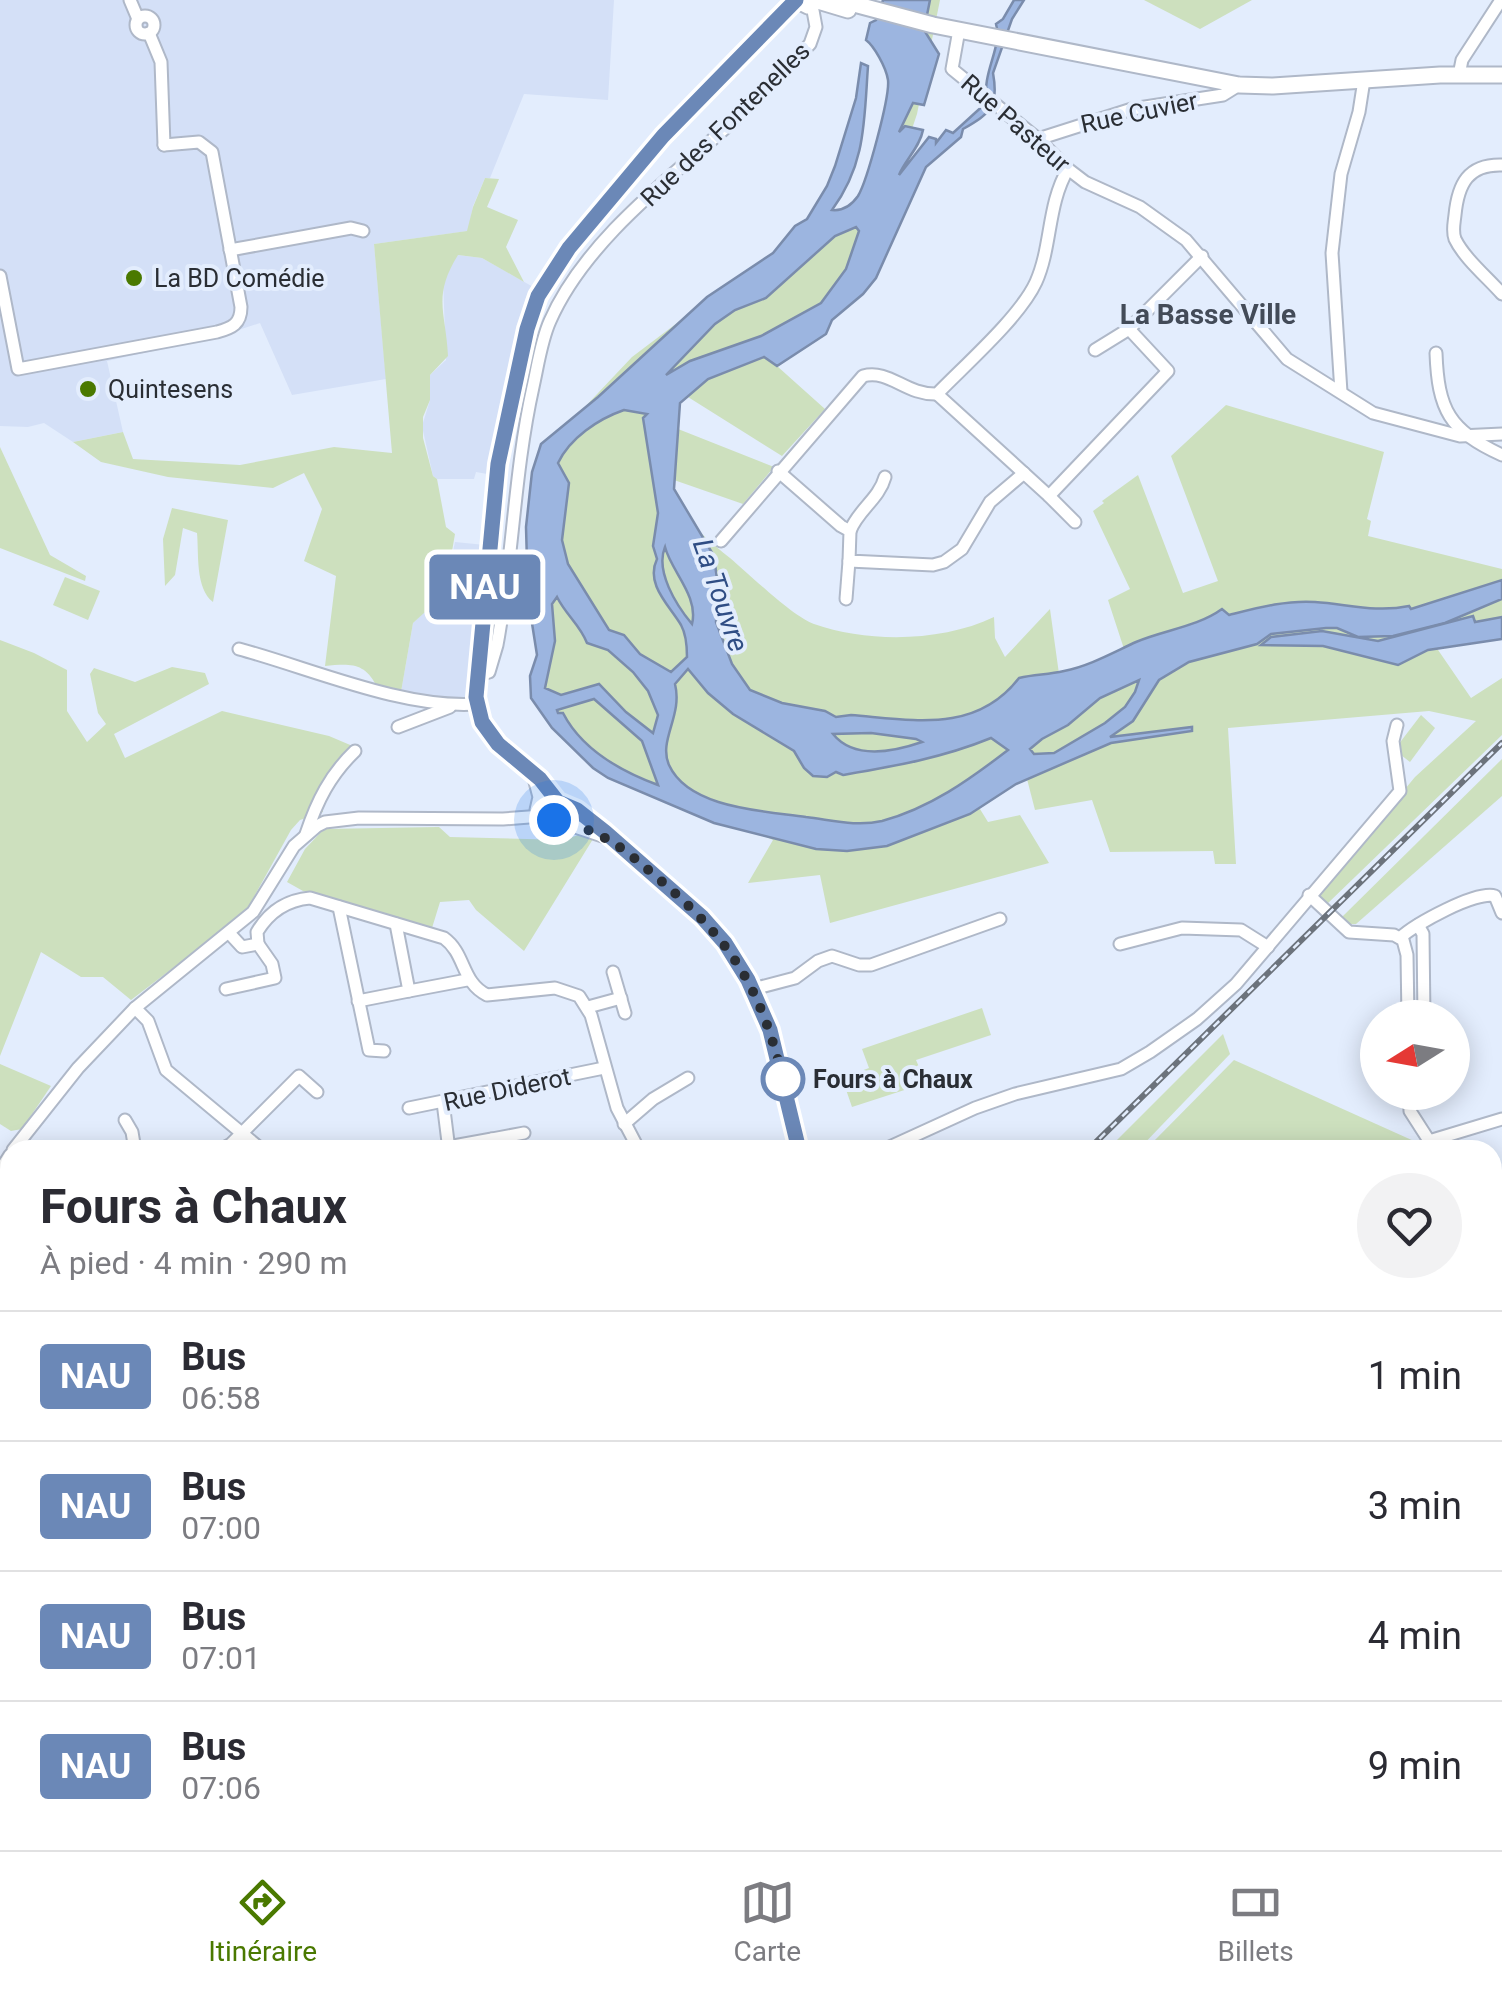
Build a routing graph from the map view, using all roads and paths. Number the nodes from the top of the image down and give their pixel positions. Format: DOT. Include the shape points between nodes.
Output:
graph roads {
  1 [pos="130,0"];
  2 [pos="138,0"];
  3 [pos="838,0"];
  4 [pos="808,1"];
  5 [pos="1494,3"];
  6 [pos="871,13"];
  7 [pos="141,18"];
  8 [pos="959,30"];
  9 [pos="1502,72"];
  10 [pos="1460,75"];
  11 [pos="1364,80"];
  12 [pos="1239,85"];
  13 [pos="1038,139"];
  14 [pos="1502,165"];
  15 [pos="1068,170"];
  16 [pos="363,231"];
  17 [pos="230,250"];
  18 [pos="1202,256"];
  19 [pos="0,276"];
  20 [pos="1502,294"];
  21 [pos="1129,329"];
  22 [pos="1095,350"];
  23 [pos="1436,353"];
  24 [pos="1341,392"];
  25 [pos="937,394"];
  26 [pos="1452,428"];
  27 [pos="1502,434"];
  28 [pos="1470,436"];
  29 [pos="1502,455"];
  30 [pos="778,471"];
  31 [pos="1024,473"];
  32 [pos="886,477"];
  33 [pos="1049,496"];
  34 [pos="1074,522"];
  35 [pos="850,531"];
  36 [pos="720,541"];
  37 [pos="849,561"];
  38 [pos="846,598"];
  39 [pos="239,649"];
  40 [pos="477,676"];
  41 [pos="476,704"];
  42 [pos="452,706"];
  43 [pos="1397,725"];
  44 [pos="398,727"];
  45 [pos="356,751"];
  46 [pos="545,805"];
  47 [pos="306,834"];
  48 [pos="612,839"];
  49 [pos="1309,896"];
  50 [pos="339,907"];
  51 [pos="1502,914"];
  52 [pos="1000,919"];
  53 [pos="396,924"];
  54 [pos="1418,925"];
  55 [pos="230,934"];
  56 [pos="1400,938"];
  57 [pos="258,944"];
  58 [pos="1120,944"];
  59 [pos="1268,947"];
  60 [pos="613,972"];
  61 [pos="467,980"];
  62 [pos="226,989"];
  63 [pos="753,989"];
  64 [pos="409,991"];
  65 [pos="621,998"];
  66 [pos="1408,1000"];
  67 [pos="1424,1000"];
  68 [pos="358,1001"];
  69 [pos="588,1007"];
  70 [pos="135,1008"];
  71 [pos="625,1012"];
  72 [pos="384,1050"];
  73 [pos="604,1068"];
  74 [pos="688,1078"];
  75 [pos="317,1092"];
  76 [pos="443,1102"];
  77 [pos="409,1108"];
  78 [pos="1410,1110"];
  79 [pos="126,1120"];
  80 [pos="1502,1120"];
  81 [pos="624,1124"];
  82 [pos="241,1133"];
  83 [pos="524,1133"];
  84 [pos="25,1140"];
  85 [pos="133,1140"];
  86 [pos="232,1140"];
  87 [pos="250,1140"];
  88 [pos="448,1140"];
  89 [pos="505,1140"];
  90 [pos="633,1140"];
  91 [pos="797,1140"];
  92 [pos="907,1140"];
  93 [pos="1428,1140"];
  94 [pos="1448,1140"];
  1 -- 7 [label="street"];
  2 -- 7 [label="street"];
  3 -- 6 [label="main road"];
  4 -- 6 [label="main road"];
  4 -- 40 [label="street" via="663,136 569,248 538,296 498,464"];
  4 -- 40 [label="street, Rue des Fontenelles" via="816,27 810,44 624,222 559,302 518,462 498,645 491,670"];
  5 -- 10 [label="street"];
  6 -- 8 [label="main road"];
  7 -- 17 [label="street" via="138,31 151,37 159,135 164,145 209,147"];
  8 -- 12 [label="main road"];
  8 -- 13 [label="street, Rue Pasteur" via="952,69"];
  9 -- 10 [label="main road"];
  10 -- 11 [label="main road"];
  11 -- 12 [label="main road"];
  11 -- 24 [label="street" via="1341,174 1332,253"];
  12 -- 13 [label="street, Rue Cuvier" via="1223,95 1132,109"];
  13 -- 15 [label="street, Rue Pasteur"];
  14 -- 20 [label="street" via="1476,168 1462,183 1453,232"];
  15 -- 18 [label="street, Rue Pasteur" via="1165,223"];
  15 -- 25 [label="street" via="1034,287"];
  16 -- 17 [label="street"];
  17 -- 19 [label="street" via="242,307 234,326 18,369"];
  18 -- 21 [label="street"];
  18 -- 24 [label="street, Rue Pasteur" via="1288,359"];
  21 -- 22 [label="street"];
  21 -- 33 [label="street" via="1168,370"];
  23 -- 26 [label="street" via="1439,397"];
  24 -- 26 [label="street, Rue Pasteur" via="1379,415"];
  25 -- 30 [label="street" via="914,394 881,374 863,376"];
  25 -- 31 [label="street"];
  26 -- 28 [label="street, Rue Pasteur"];
  27 -- 28 [label="street"];
  28 -- 29 [label="street, Rue Pasteur"];
  30 -- 35 [label="street"];
  30 -- 36 [label="street"];
  31 -- 33 [label="street"];
  31 -- 37 [label="street" via="990,502 962,548 944,562"];
  32 -- 35 [label="street"];
  33 -- 34 [label="street"];
  35 -- 37 [label="street"];
  37 -- 38 [label="street"];
  39 -- 42 [label="street" via="339,681"];
  40 -- 41 [label="street"];
  41 -- 42 [label="street"];
  41 -- 46 [label="street" via="489,734 533,774"];
  42 -- 44 [label="street"];
  43 -- 49 [label="street" via="1400,791"];
  45 -- 47 [label="street" via="330,779"];
  46 -- 47 [label="street" via="503,819 325,822"];
  46 -- 48 [label="street"];
  46 -- 48 [label="street" via="577,810"];
  47 -- 55 [label="street" via="267,895"];
  48 -- 63 [label="street" via="714,930"];
  49 -- 56 [label="street" via="1348,932"];
  49 -- 59 [label="street"];
  50 -- 53 [label="street"];
  50 -- 57 [label="street" via="310,898 290,902 261,925"];
  50 -- 68 [label="street"];
  51 -- 54 [label="street" via="1495,896 1483,894"];
  52 -- 63 [label="street" via="871,966 826,958 795,978"];
  53 -- 61 [label="street" via="453,944"];
  53 -- 64 [label="street"];
  54 -- 56 [label="street"];
  54 -- 67 [label="street"];
  55 -- 57 [label="street" via="242,947"];
  55 -- 70 [label="street"];
  56 -- 66 [label="street"];
  57 -- 62 [label="street" via="275,978"];
  58 -- 59 [label="street" via="1182,928 1240,930"];
  59 -- 92 [label="street" via="1214,1005 1127,1066 1015,1094"];
  60 -- 65 [label="street"];
  61 -- 64 [label="street"];
  61 -- 69 [label="street" via="498,996 564,989"];
  63 -- 91 [label="street" via="774,1042"];
  64 -- 68 [label="street"];
  65 -- 69 [label="street"];
  65 -- 71 [label="street"];
  68 -- 72 [label="street" via="369,1050"];
  69 -- 73 [label="street"];
  70 -- 82 [label="street" via="148,1020 166,1070"];
  70 -- 84 [label="street" via="78,1068"];
  73 -- 76 [label="street, Rue Diderot"];
  73 -- 81 [label="street"];
  74 -- 81 [label="street"];
  75 -- 82 [label="street" via="299,1076"];
  76 -- 77 [label="street, Rue Diderot"];
  76 -- 88 [label="street"];
  78 -- 93 [label="street"];
  79 -- 85 [label="street"];
  80 -- 94 [label="street"];
  81 -- 90 [label="street"];
  82 -- 86 [label="street"];
  82 -- 87 [label="street"];
  83 -- 89 [label="street"];
}
